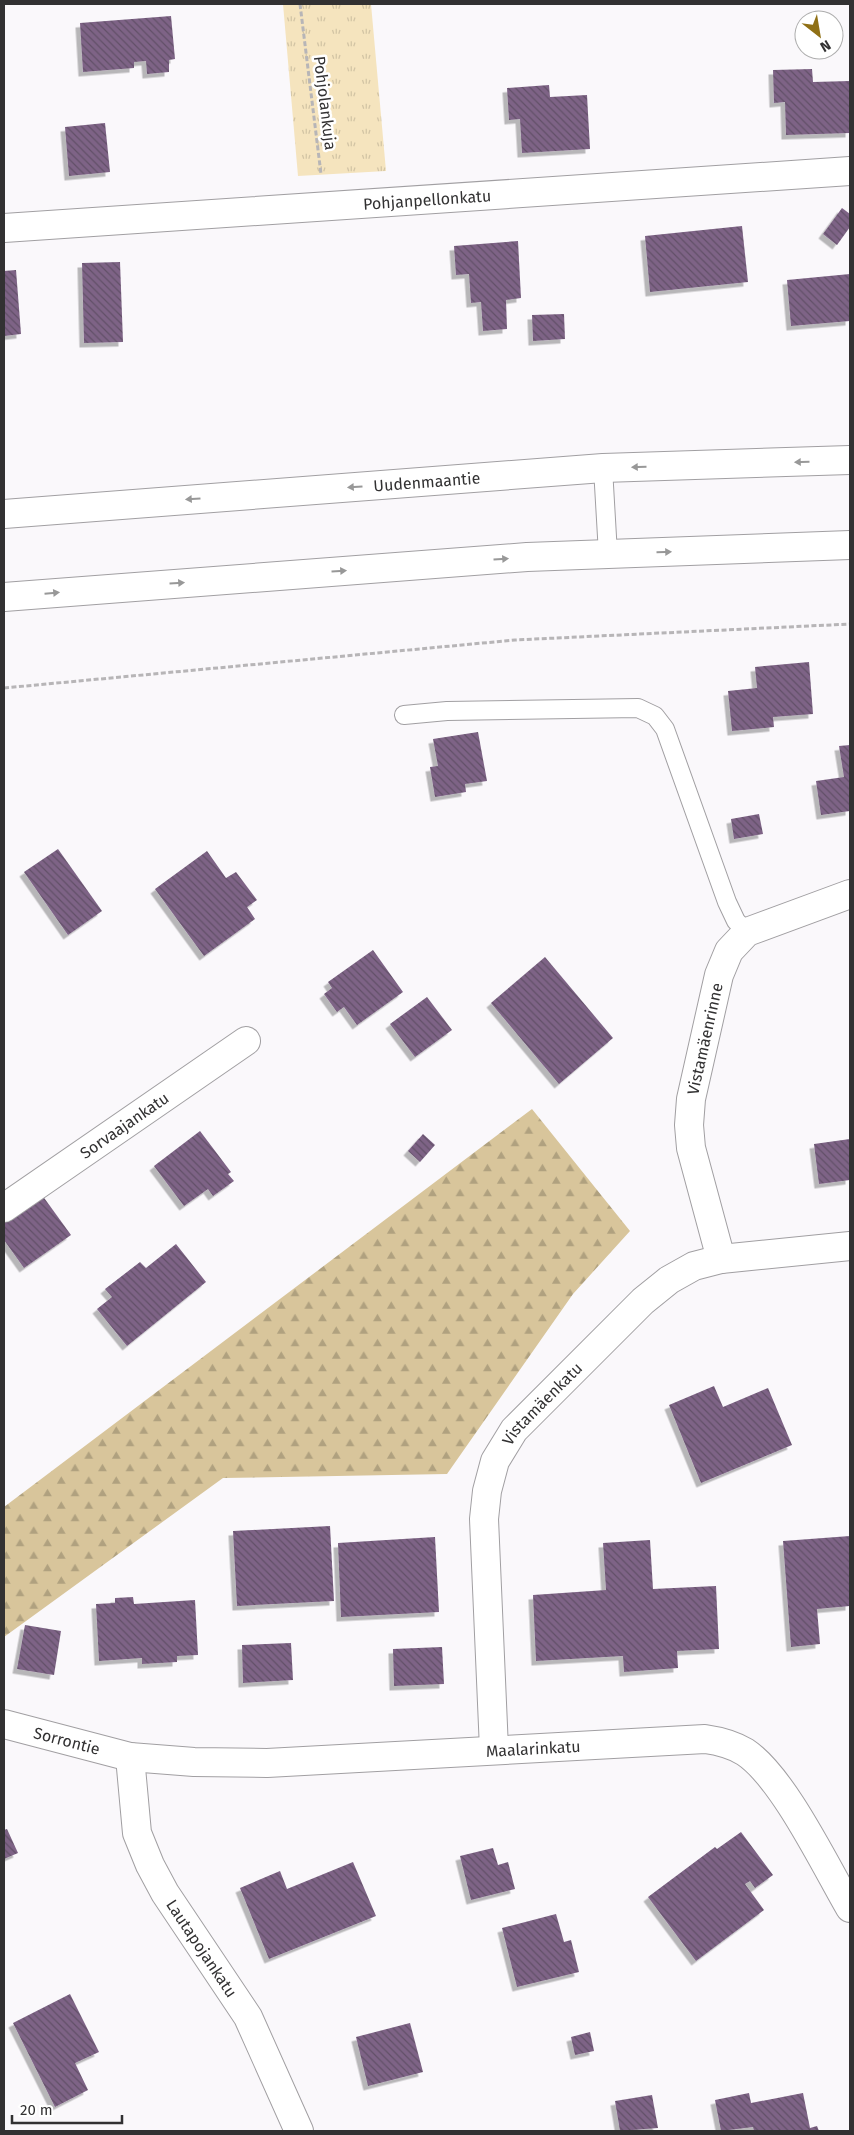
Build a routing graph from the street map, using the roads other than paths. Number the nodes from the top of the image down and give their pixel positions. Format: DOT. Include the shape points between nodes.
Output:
graph roads {
  1 [pos="850,170"];
  2 [pos="4,228"];
  3 [pos="850,460"];
  4 [pos="603,468"];
  5 [pos="4,514"];
  6 [pos="850,545"];
  7 [pos="608,554"];
  8 [pos="4,597"];
  9 [pos="404,715"];
  10 [pos="850,894"];
  11 [pos="747,932"];
  12 [pos="246,1041"];
  13 [pos="4,1208"];
  14 [pos="850,1246"];
  15 [pos="721,1259"];
  16 [pos="4,1724"];
  17 [pos="494,1749"];
  18 [pos="130,1757"];
  19 [pos="850,1908"];
  20 [pos="299,2131"];
  1 -- 2 [label="street, Pohjanpellonkatu"];
  3 -- 4 [label="street, Uudenmaantie, one-way"];
  4 -- 5 [label="street, Uudenmaantie, one-way"];
  4 -- 7 [label="lane"];
  7 -- 6 [label="street, one-way"];
  8 -- 7 [label="street, one-way" via="527,557"];
  9 -- 11 [label="lane" via="447,711 638,708 655,716 665,729 727,902"];
  10 -- 11 [label="street, Vistamäenrinne"];
  11 -- 15 [label="street, Vistamäenrinne" via="729,951 719,975 691,1098 691,1148"];
  12 -- 13 [label="street, Sorvaajankatu"];
  14 -- 15 [label="street, Vistamäenkatu"];
  15 -- 17 [label="street, Vistamäenkatu" via="694,1266 642,1301 514,1430 495,1461 484,1519"];
  16 -- 18 [label="street, Sorrontie"];
  17 -- 18 [label="street, Maalarinkatu" via="267,1763"];
  17 -- 19 [label="street, Maalarinkatu" via="705,1738 736,1747 773,1781"];
  18 -- 20 [label="street, Lautapojankatu" via="137,1833 150,1865 165,1893 248,2016"];
}
